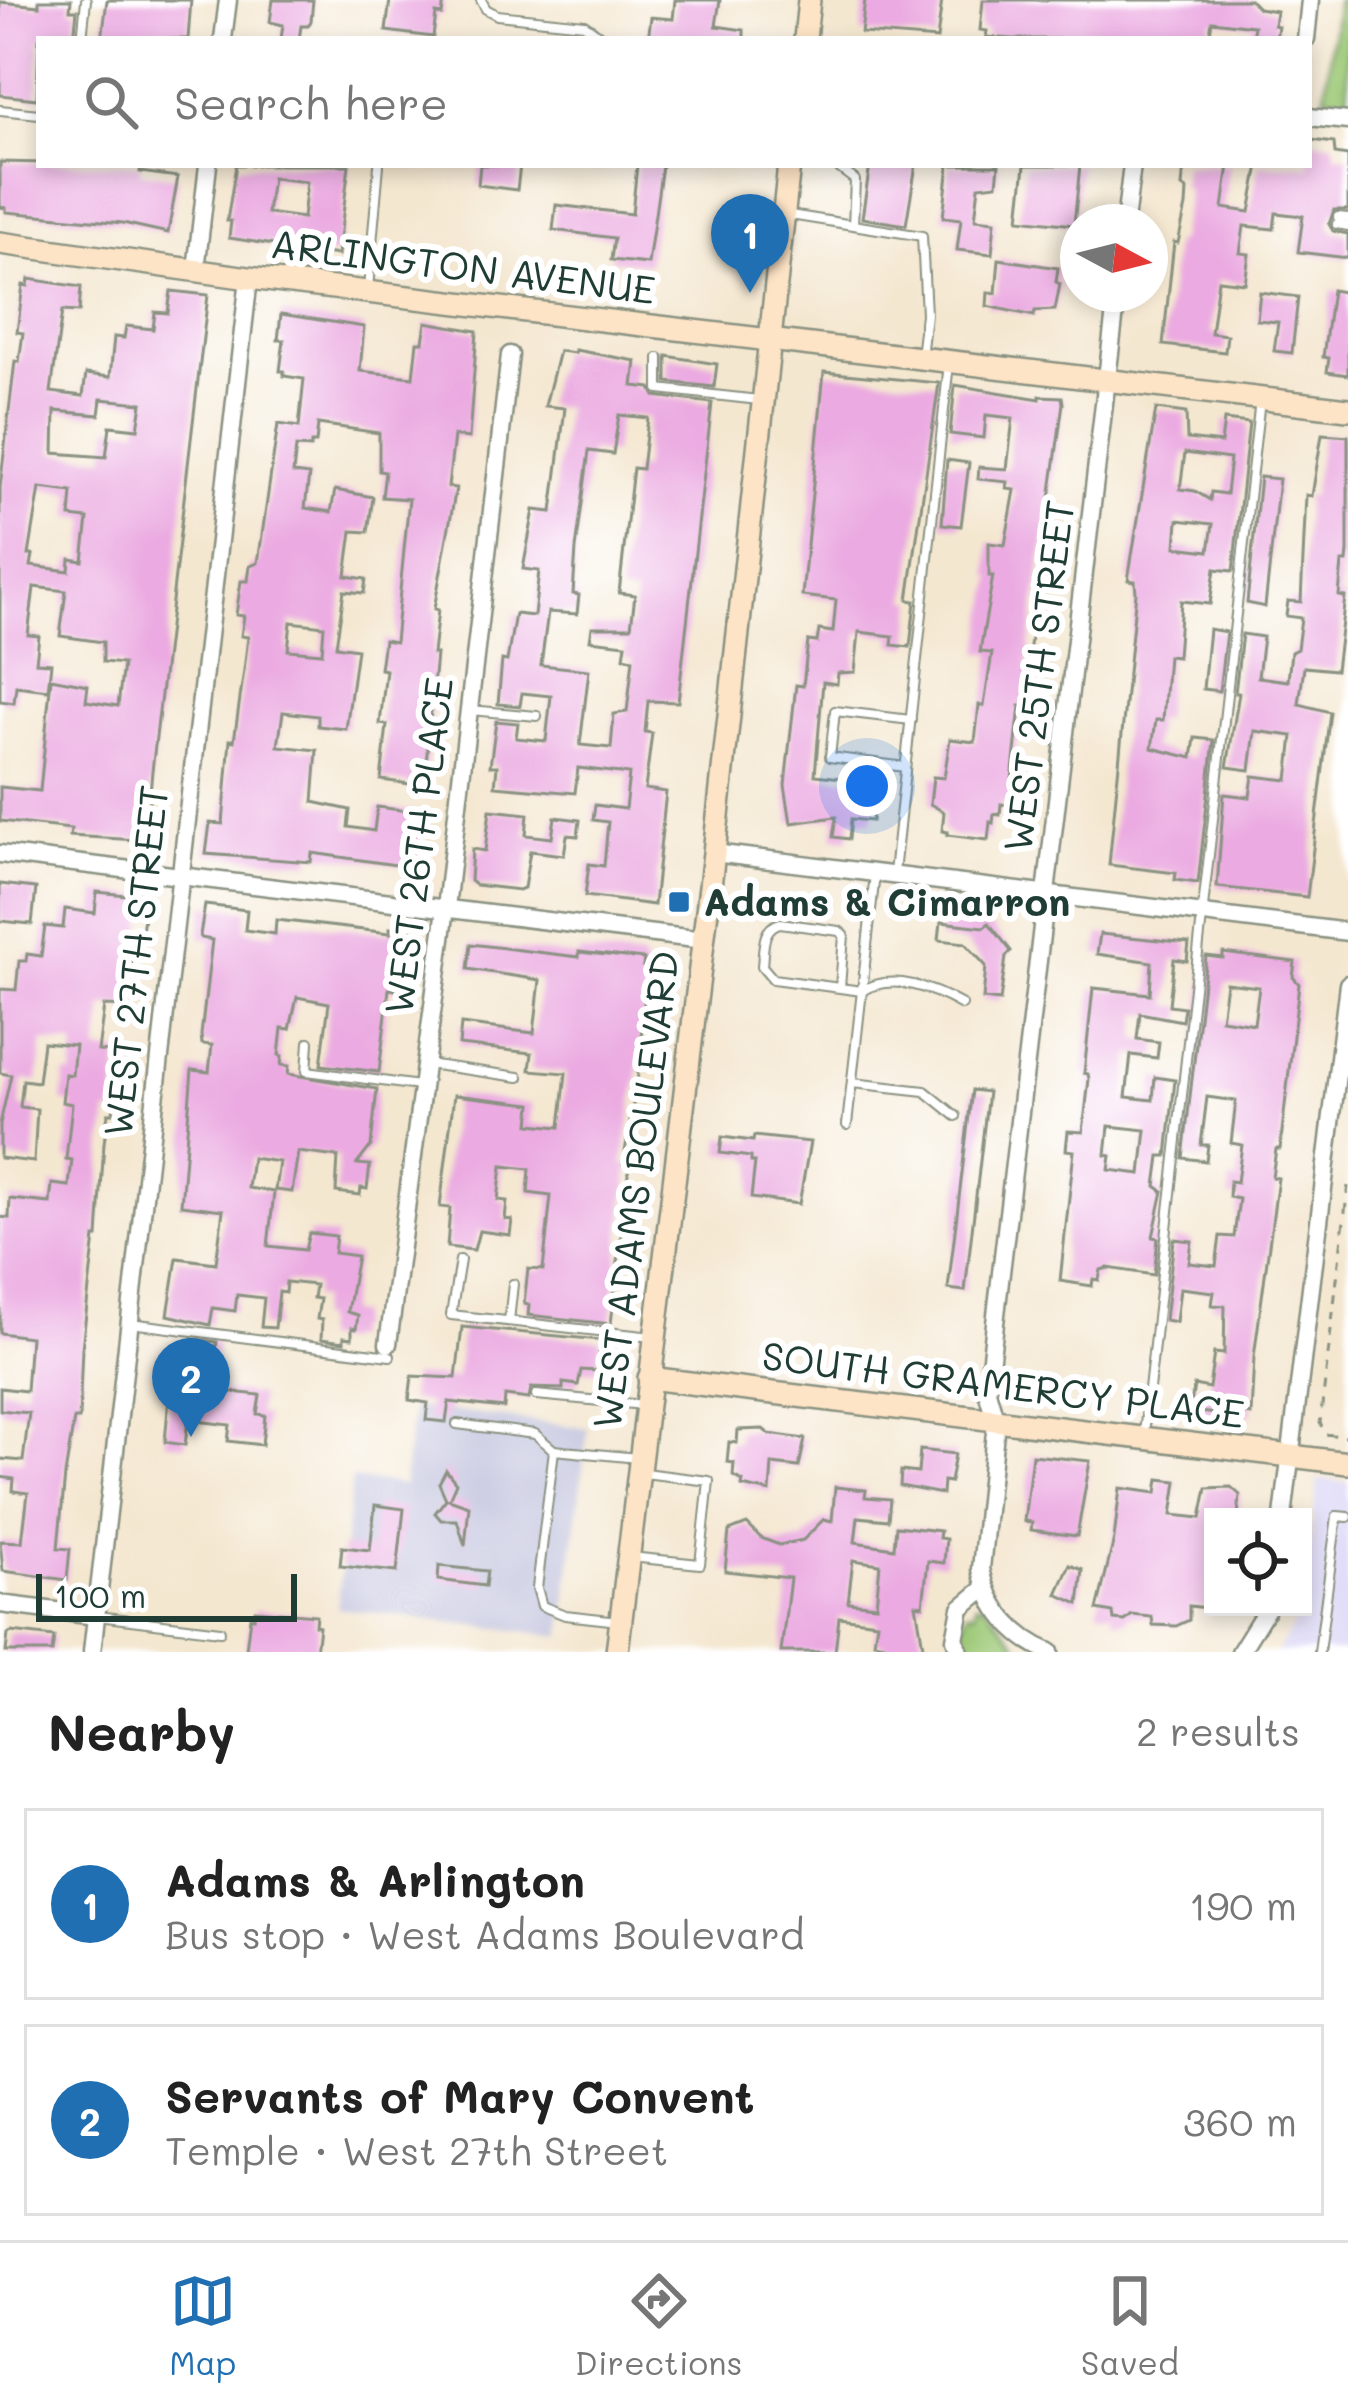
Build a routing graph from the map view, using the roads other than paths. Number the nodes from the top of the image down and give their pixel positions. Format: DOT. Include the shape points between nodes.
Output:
graph roads {
  1 [pos="86,0"];
  2 [pos="228,0"];
  3 [pos="481,0"];
  4 [pos="809,0"];
  5 [pos="1310,0"];
  6 [pos="82,36"];
  7 [pos="223,36"];
  8 [pos="601,36"];
  9 [pos="805,36"];
  10 [pos="1306,36"];
  11 [pos="0,110"];
  12 [pos="36,114"];
  13 [pos="1312,117"];
  14 [pos="1348,121"];
  15 [pos="208,168"];
  16 [pos="379,168"];
  17 [pos="789,168"];
  18 [pos="839,168"];
  19 [pos="1132,168"];
  20 [pos="1127,204"];
  21 [pos="784,214"];
  22 [pos="853,225"];
  23 [pos="0,243"];
  24 [pos="196,271"];
  25 [pos="249,278"];
  26 [pos="368,291"];
  27 [pos="1115,312"];
  28 [pos="767,340"];
  29 [pos="510,355"];
  30 [pos="659,358"];
  31 [pos="921,358"];
  32 [pos="949,362"];
  33 [pos="1106,380"];
  34 [pos="1261,398"];
  35 [pos="761,400"];
  36 [pos="1348,409"];
  37 [pos="469,710"];
  38 [pos="537,716"];
  39 [pos="910,720"];
  40 [pos="905,767"];
  41 [pos="714,853"];
  42 [pos="0,854"];
  43 [pos="885,874"];
  44 [pos="179,875"];
  45 [pos="1046,894"];
  46 [pos="446,908"];
  47 [pos="1203,913"];
  48 [pos="1348,932"];
  49 [pos="703,940"];
  50 [pos="1348,984"];
  51 [pos="840,988"];
  52 [pos="862,991"];
  53 [pos="962,1005"];
  54 [pos="309,1042"];
  55 [pos="426,1064"];
  56 [pos="519,1077"];
  57 [pos="852,1083"];
  58 [pos="423,1087"];
  59 [pos="956,1116"];
  60 [pos="847,1125"];
  61 [pos="460,1260"];
  62 [pos="513,1284"];
  63 [pos="509,1321"];
  64 [pos="129,1323"];
  65 [pos="654,1337"];
  66 [pos="389,1350"];
  67 [pos="649,1378"];
  68 [pos="536,1395"];
  69 [pos="646,1405"];
  70 [pos="996,1422"];
  71 [pos="457,1424"];
  72 [pos="1143,1439"];
  73 [pos="554,1450"];
  74 [pos="1290,1456"];
  75 [pos="1348,1463"];
  76 [pos="639,1465"];
  77 [pos="1284,1508"];
  78 [pos="1348,1517"];
  79 [pos="628,1556"];
  80 [pos="985,1588"];
  81 [pos="0,1604"];
  82 [pos="96,1616"];
  83 [pos="1262,1616"];
  84 [pos="621,1621"];
  85 [pos="220,1631"];
  86 [pos="1038,1650"];
  87 [pos="92,1652"];
  88 [pos="617,1652"];
  89 [pos="960,1652"];
  90 [pos="1240,1652"];
  91 [pos="1319,1652"];
  1 -- 6 [label="lane"];
  2 -- 7 [label="street"];
  3 -- 8 [label="lane" via="497,15 584,24"];
  4 -- 9 [label="main road"];
  5 -- 10 [label="street"];
  11 -- 12 [label="lane"];
  13 -- 14 [label="street"];
  15 -- 24 [label="street"];
  16 -- 26 [label="lane"];
  17 -- 21 [label="main road, WEST ADAMS BOULEVARD"];
  18 -- 22 [label="lane" via="855,180"];
  19 -- 20 [label="street"];
  21 -- 22 [label="lane"];
  21 -- 28 [label="main road, WEST ADAMS BOULEVARD"];
  22 -- 31 [label="lane" via="922,236"];
  23 -- 24 [label="main road, ARLINGTON AVENUE"];
  24 -- 25 [label="main road, ARLINGTON AVENUE"];
  25 -- 26 [label="main road, ARLINGTON AVENUE"];
  25 -- 44 [label="street, WEST 27TH STREET"];
  26 -- 28 [label="main road, ARLINGTON AVENUE"];
  27 -- 33 [label="street, WEST 25TH STREET"];
  28 -- 31 [label="main road, ARLINGTON AVENUE"];
  28 -- 35 [label="main road, WEST ADAMS BOULEVARD"];
  29 -- 37 [label="street, WEST 26TH PLACE"];
  30 -- 35 [label="lane" via="659,389"];
  31 -- 32 [label="main road, ARLINGTON AVENUE"];
  32 -- 33 [label="main road, ARLINGTON AVENUE"];
  32 -- 39 [label="lane"];
  33 -- 34 [label="main road, ARLINGTON AVENUE"];
  33 -- 45 [label="street, WEST 25TH STREET"];
  34 -- 36 [label="main road, ARLINGTON AVENUE"];
  34 -- 47 [label="lane"];
  35 -- 41 [label="main road, WEST ADAMS BOULEVARD"];
  37 -- 38 [label="lane"];
  37 -- 46 [label="street, WEST 26TH PLACE"];
  39 -- 40 [label="lane"];
  39 -- 40 [label="lane" via="836,711 830,757"];
  40 -- 43 [label="lane"];
  41 -- 43 [label="street"];
  41 -- 49 [label="main road, WEST ADAMS BOULEVARD"];
  42 -- 44 [label="street"];
  43 -- 45 [label="street"];
  43 -- 52 [label="lane"];
  44 -- 46 [label="street"];
  44 -- 64 [label="street, WEST 27TH STREET"];
  45 -- 47 [label="street"];
  45 -- 70 [label="street, WEST 25TH STREET" via="987,1391"];
  46 -- 49 [label="street"];
  46 -- 55 [label="street, WEST 26TH PLACE"];
  47 -- 48 [label="street"];
  47 -- 72 [label="lane"];
  49 -- 65 [label="main road, WEST ADAMS BOULEVARD"];
  50 -- 74 [label="street"];
  51 -- 51 [label="lane" via="766,974 766,932 780,923 839,931"];
  51 -- 52 [label="lane"];
  52 -- 53 [label="lane" via="905,984"];
  52 -- 57 [label="lane"];
  54 -- 58 [label="lane" via="307,1071"];
  55 -- 56 [label="lane"];
  55 -- 58 [label="street, WEST 26TH PLACE"];
  57 -- 59 [label="lane" via="925,1091"];
  57 -- 60 [label="lane"];
  58 -- 66 [label="street, WEST 26TH PLACE"];
  61 -- 63 [label="lane" via="451,1315"];
  62 -- 63 [label="lane"];
  63 -- 65 [label="lane"];
  64 -- 66 [label="lane"];
  64 -- 82 [label="street, WEST 27TH STREET"];
  65 -- 67 [label="main road, WEST ADAMS BOULEVARD"];
  67 -- 69 [label="main road, WEST ADAMS BOULEVARD"];
  67 -- 70 [label="main road, SOUTH GRAMERCY PLACE"];
  68 -- 69 [label="lane"];
  69 -- 76 [label="main road, WEST ADAMS BOULEVARD"];
  70 -- 72 [label="main road, SOUTH GRAMERCY PLACE"];
  70 -- 80 [label="street, WEST 25TH STREET"];
  71 -- 73 [label="lane" via="535,1434"];
  72 -- 74 [label="main road, SOUTH GRAMERCY PLACE"];
  73 -- 76 [label="lane"];
  73 -- 84 [label="lane" via="537,1588 542,1606"];
  74 -- 75 [label="main road, SOUTH GRAMERCY PLACE"];
  74 -- 77 [label="street"];
  76 -- 79 [label="main road, WEST ADAMS BOULEVARD"];
  76 -- 79 [label="lane" via="709,1480 700,1564"];
  78 -- 91 [label="lane" via="1337,1516"];
  79 -- 84 [label="main road, WEST ADAMS BOULEVARD"];
  80 -- 86 [label="street" via="1015,1633"];
  80 -- 89 [label="street" via="961,1608"];
  81 -- 82 [label="street"];
  82 -- 85 [label="lane"];
  82 -- 87 [label="street, WEST 27TH STREET"];
  83 -- 90 [label="street"];
  84 -- 88 [label="main road, WEST ADAMS BOULEVARD"];
}
